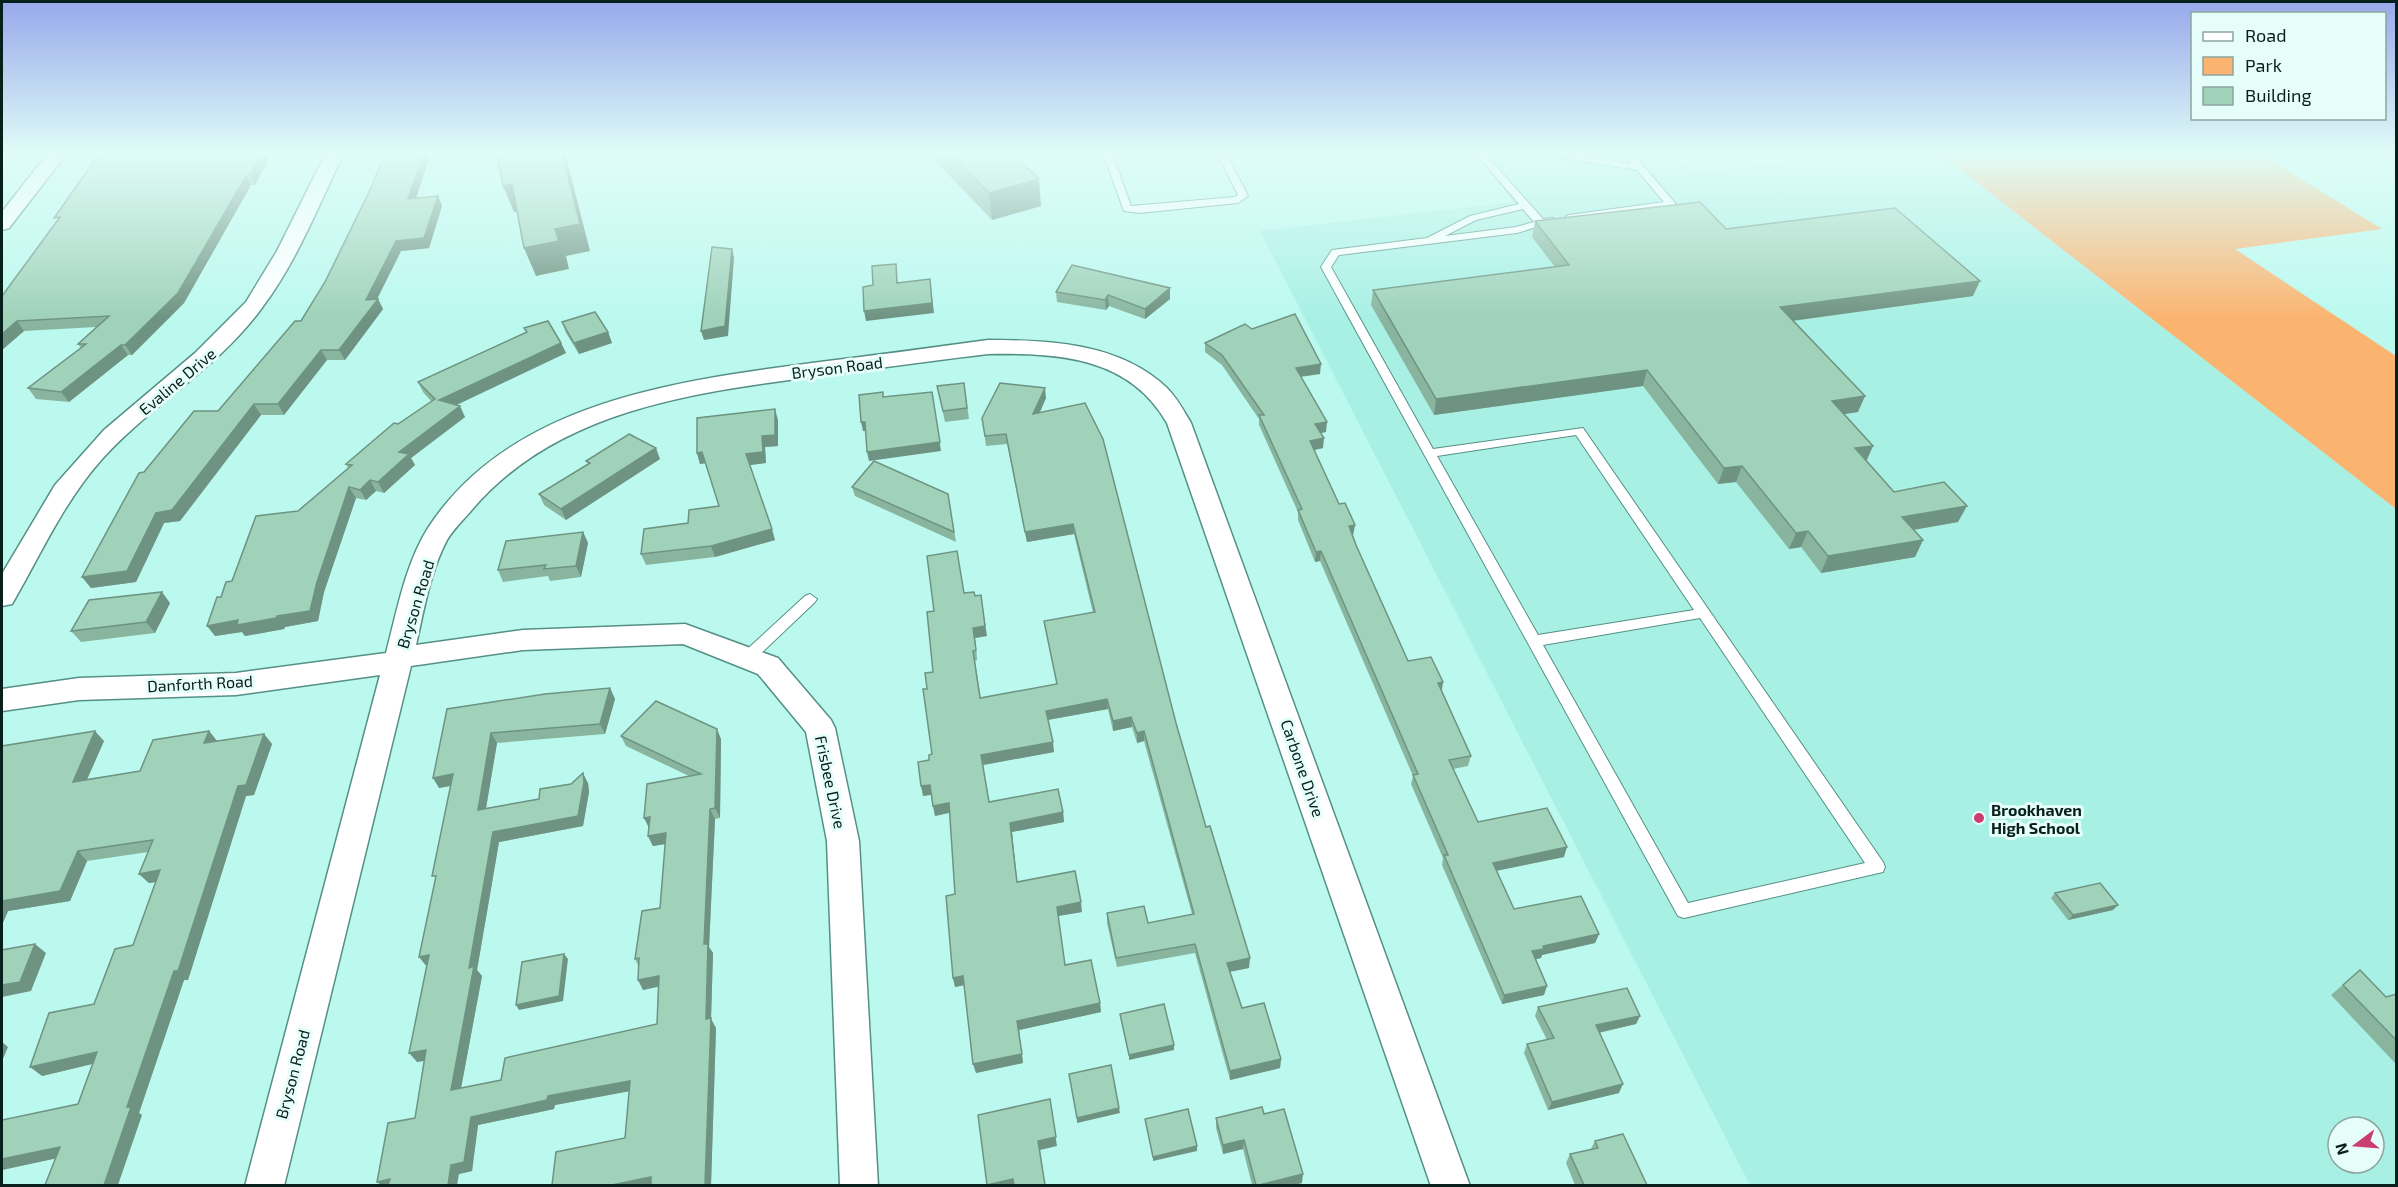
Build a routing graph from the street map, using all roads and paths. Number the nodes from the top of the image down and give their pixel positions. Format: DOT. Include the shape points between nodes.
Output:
graph roads {
  1 [pos="14,208"];
  2 [pos="307,208"];
  3 [pos="1127,208"];
  4 [pos="1155,208"];
  5 [pos="1513,208"];
  6 [pos="1530,208"];
  7 [pos="1639,208"];
  8 [pos="1540,222"];
  9 [pos="2,224"];
  10 [pos="1428,241"];
  11 [pos="1127,369"];
  12 [pos="1432,453"];
  13 [pos="2,597"];
  14 [pos="810,599"];
  15 [pos="1703,613"];
  16 [pos="1535,641"];
  17 [pos="747,658"];
  18 [pos="399,660"];
  19 [pos="2,700"];
  20 [pos="264,1185"];
  21 [pos="859,1185"];
  22 [pos="1451,1185"];
  1 -- 9 [label="street"];
  2 -- 13 [label="street, Evaline Drive" via="278,269 226,339 112,434 77,471"];
  3 -- 4 [label="lane"];
  5 -- 10 [label="lane" via="1473,218"];
  6 -- 8 [label="lane"];
  7 -- 8 [label="lane"];
  8 -- 10 [label="lane" via="1517,230"];
  10 -- 12 [label="lane" via="1336,252 1326,267"];
  11 -- 18 [label="street, Bryson Road" via="1074,352 1030,346 988,347 710,383 648,396 581,419 524,450 473,490 438,534 417,586"];
  11 -- 22 [label="street, Carbone Drive" via="1159,393 1179,423"];
  12 -- 15 [label="lane" via="1579,431"];
  12 -- 16 [label="lane"];
  14 -- 17 [label="lane"];
  15 -- 16 [label="lane"];
  15 -- 16 [label="lane" via="1876,867 1684,911"];
  17 -- 18 [label="street, Frisbee Drive" via="685,634 523,640"];
  17 -- 21 [label="street, Frisbee Drive" via="768,666 820,728 843,841"];
  18 -- 19 [label="street, Danforth Road" via="236,684 79,689"];
  18 -- 20 [label="street, Bryson Road"];
}
